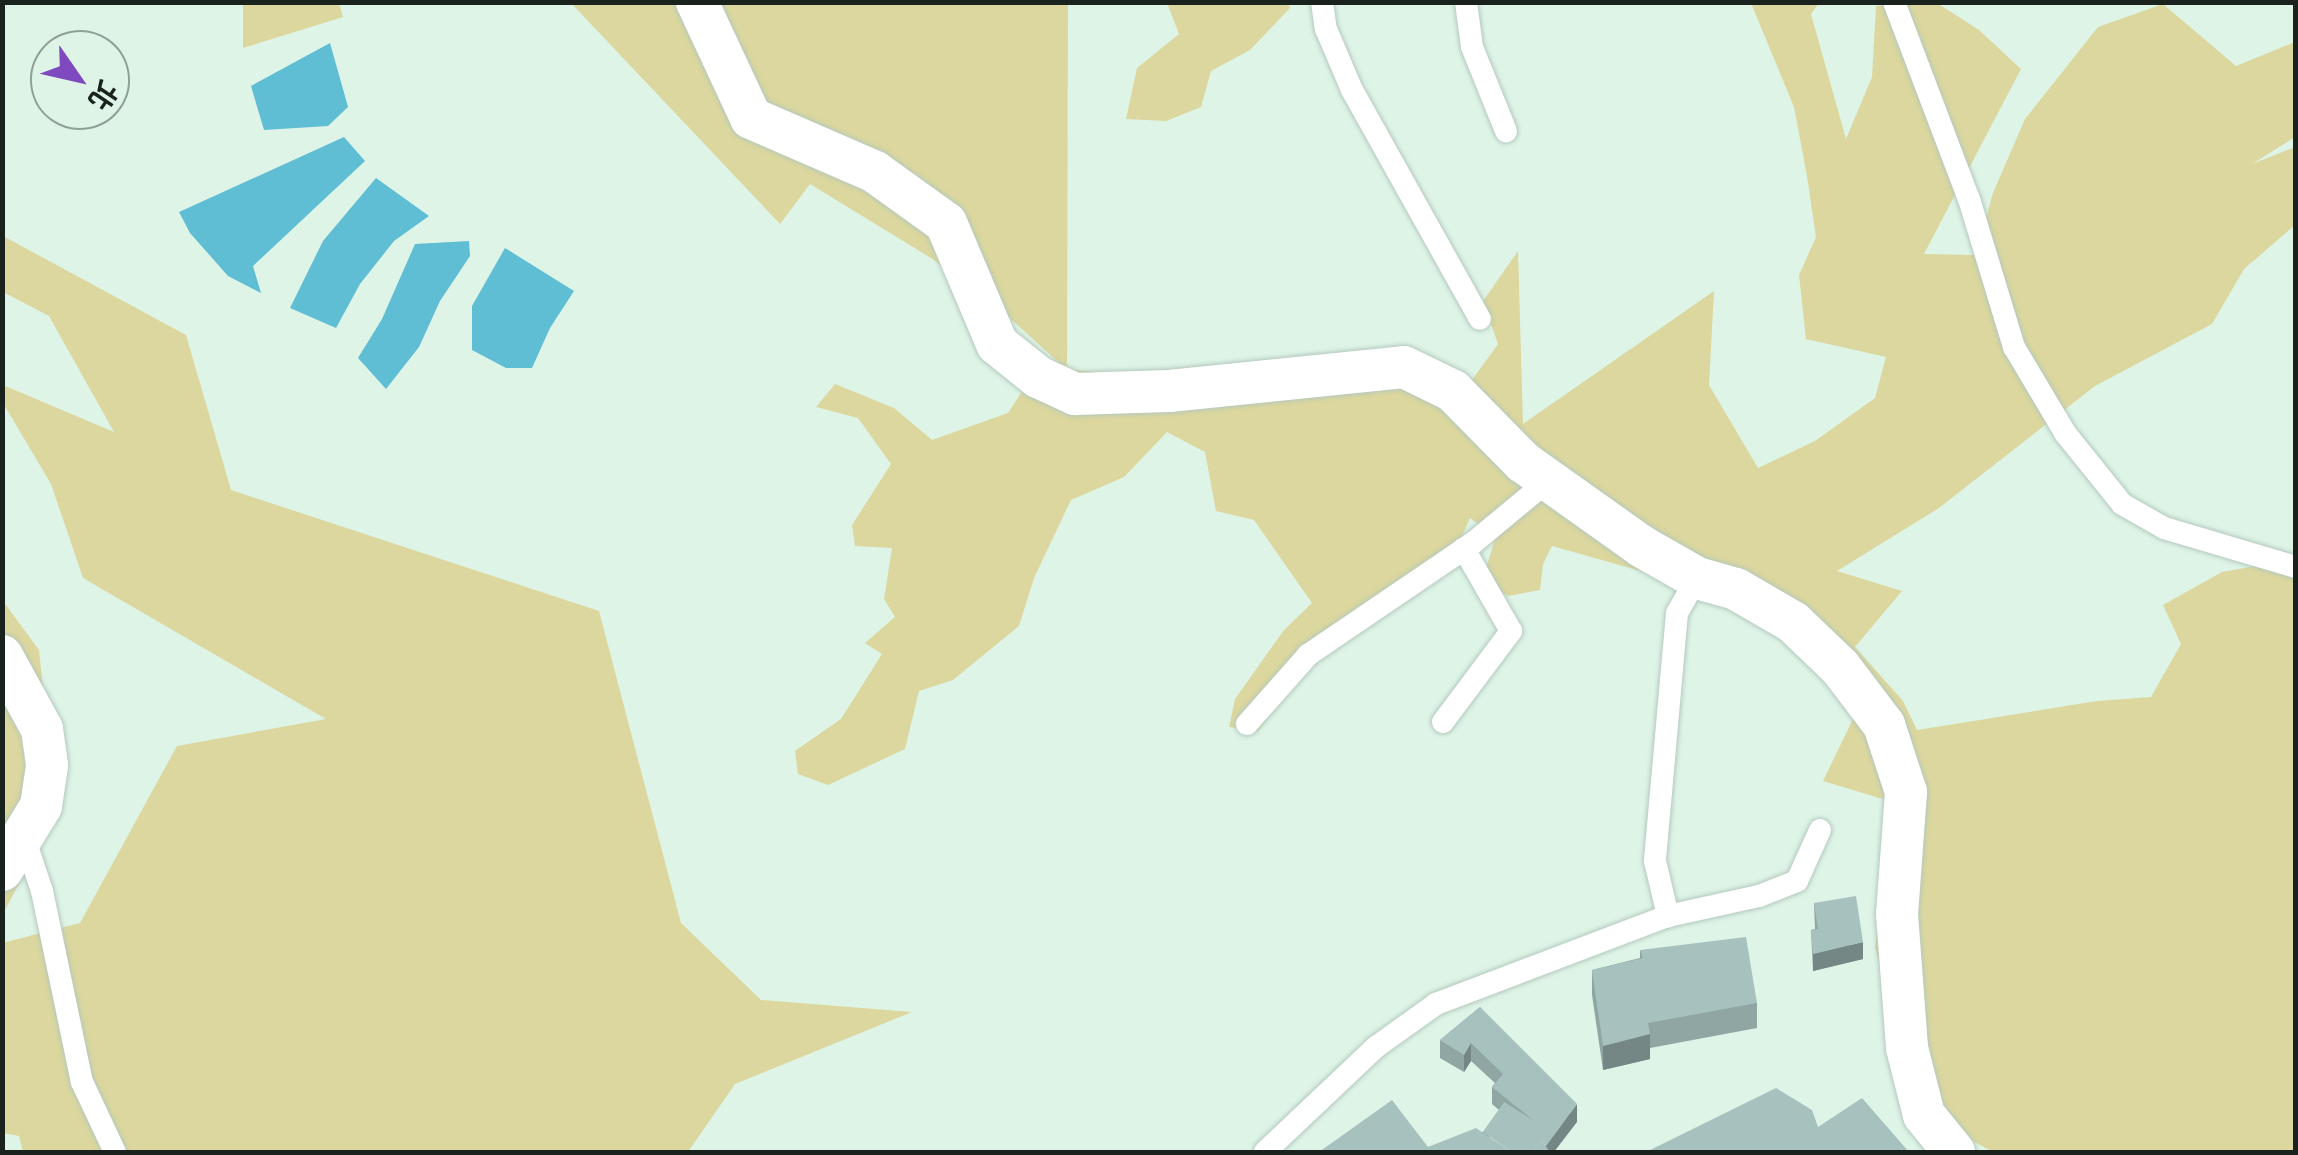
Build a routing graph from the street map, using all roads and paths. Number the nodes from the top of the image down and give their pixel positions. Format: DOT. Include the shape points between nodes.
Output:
graph roads {
  1 [pos="698,2"];
  2 [pos="1322,2"];
  3 [pos="1466,2"];
  4 [pos="1894,2"];
  5 [pos="1506,130"];
  6 [pos="1480,318"];
  7 [pos="1550,480"];
  8 [pos="1464,549"];
  9 [pos="2296,567"];
  10 [pos="1697,578"];
  11 [pos="2,656"];
  12 [pos="1443,722"];
  13 [pos="1248,724"];
  14 [pos="1820,830"];
  15 [pos="14,855"];
  16 [pos="1668,916"];
  17 [pos="1590,946"];
  18 [pos="1594,973"];
  19 [pos="114,1152"];
  20 [pos="1265,1152"];
  21 [pos="1954,1152"];
  1 -- 7 [label="street" via="751,118 875,172 946,222 997,344 1038,378 1076,394 1169,392 1404,367 1452,392"];
  2 -- 6 [label="lane" via="1352,90"];
  3 -- 5 [label="lane" via="1472,47"];
  4 -- 9 [label="lane" via="1968,199 2014,347 2065,432 2122,504 2164,528"];
  7 -- 8 [label="lane"];
  7 -- 10 [label="street"];
  8 -- 12 [label="lane" via="1511,631"];
  8 -- 13 [label="lane" via="1308,655"];
  10 -- 16 [label="lane" via="1677,613 1657,842"];
  10 -- 21 [label="street" via="1736,589 1794,622 1884,725 1906,792 1897,914 1907,1048 1924,1115"];
  11 -- 15 [label="street" via="42,728 47,766 42,806"];
  14 -- 16 [label="lane" via="1798,881"];
  15 -- 19 [label="lane" via="42,891 82,1082"];
  16 -- 17 [label="lane"];
  17 -- 18 [label="lane"];
  17 -- 20 [label="lane" via="1436,1004 1376,1047"];
}
